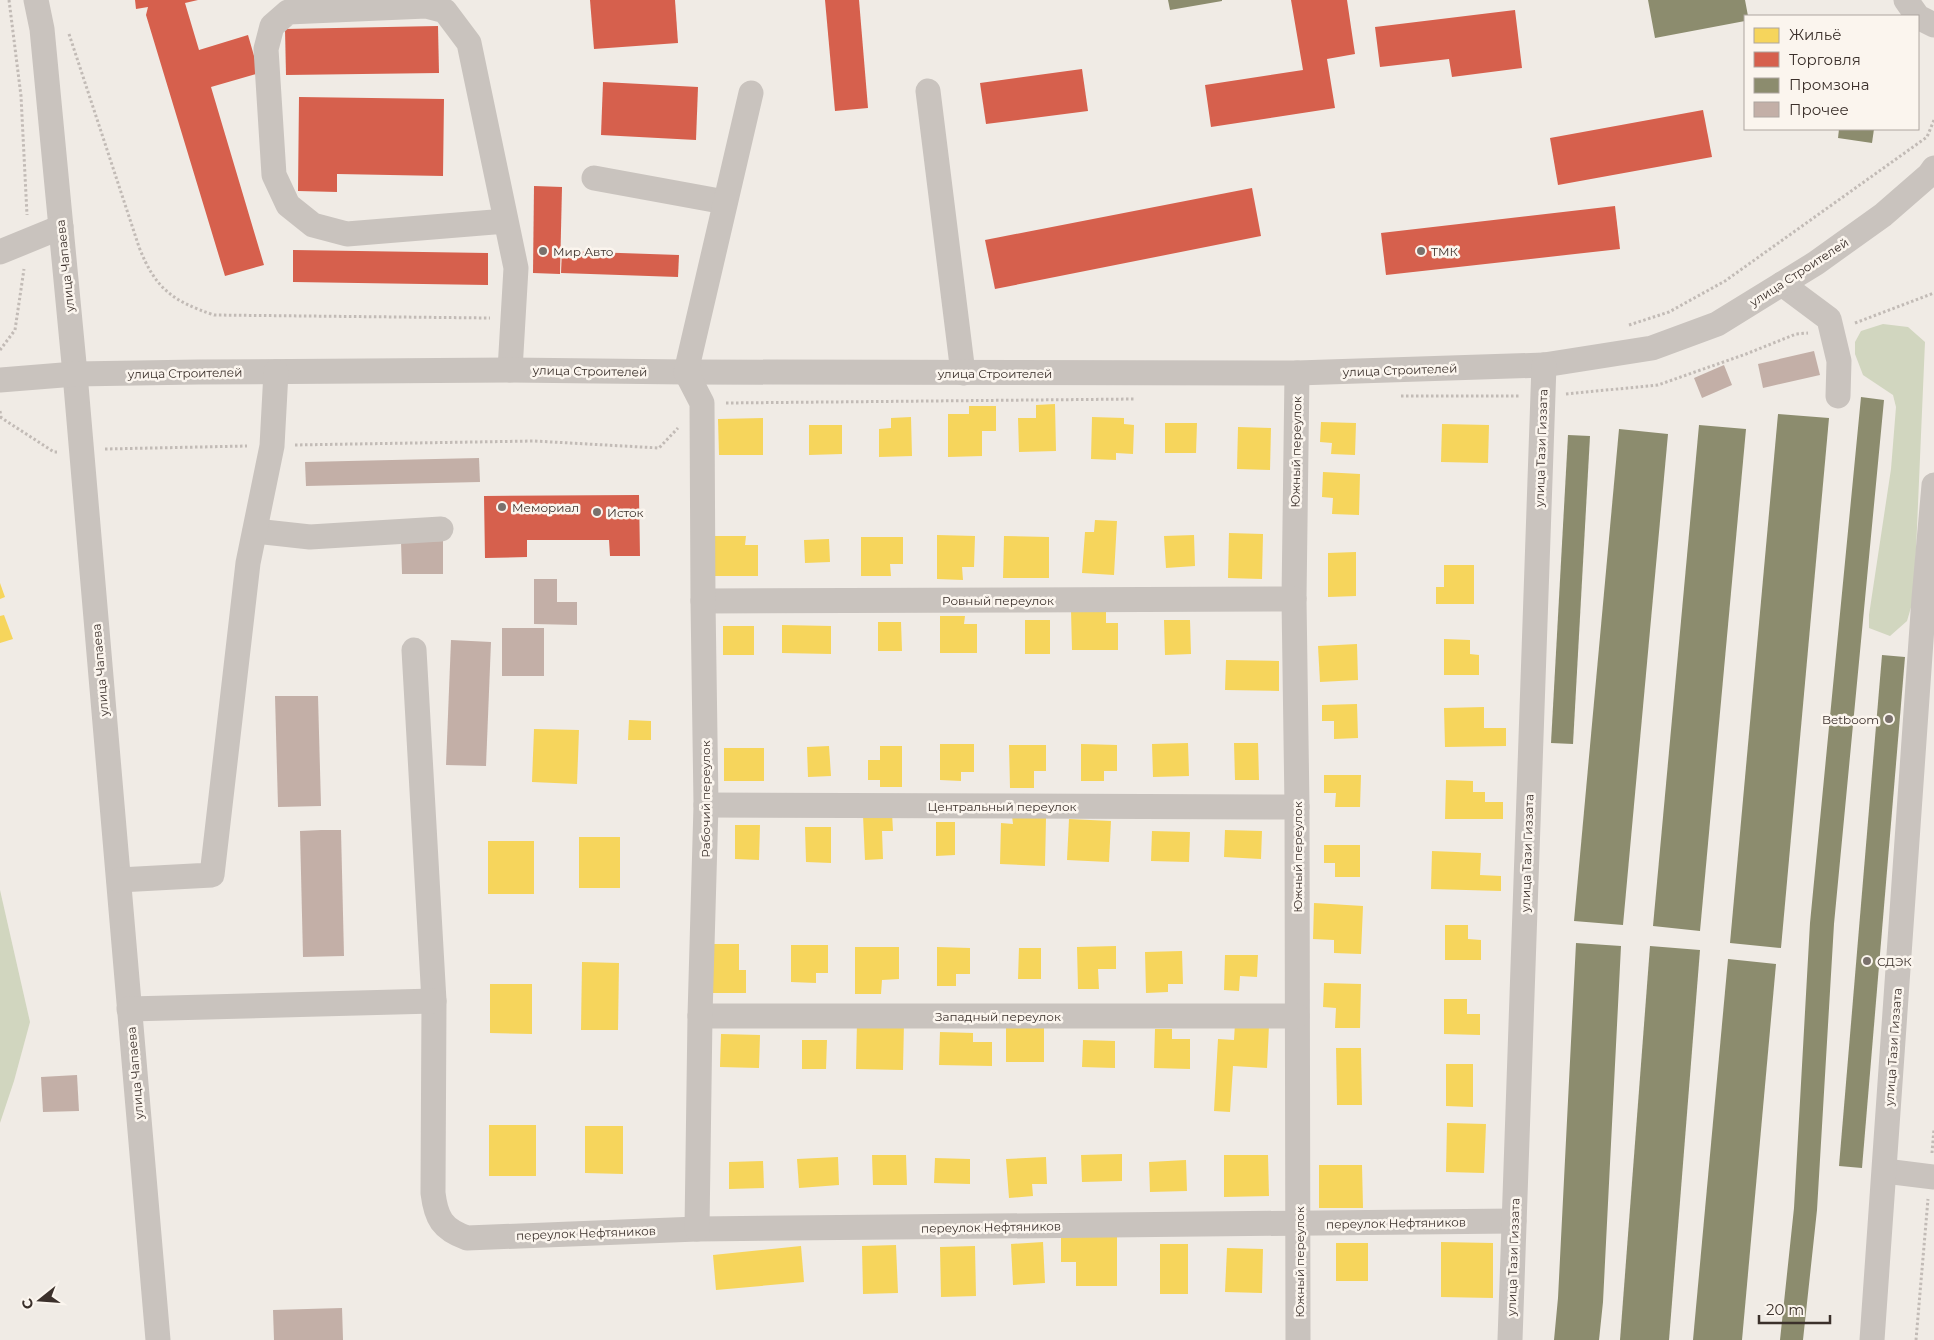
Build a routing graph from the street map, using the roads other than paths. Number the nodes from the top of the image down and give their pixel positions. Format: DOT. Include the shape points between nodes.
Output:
graph roads {
  1 [pos="36,0"];
  2 [pos="1906,0"];
  3 [pos="1917,15"];
  4 [pos="1919,18"];
  5 [pos="1934,25"];
  6 [pos="928,91"];
  7 [pos="750,93"];
  8 [pos="1932,176"];
  9 [pos="594,178"];
  10 [pos="725,202"];
  11 [pos="506,221"];
  12 [pos="61,227"];
  13 [pos="0,252"];
  14 [pos="1782,284"];
  15 [pos="1544,366"];
  16 [pos="510,370"];
  17 [pos="276,372"];
  18 [pos="686,372"];
  19 [pos="963,373"];
  20 [pos="1298,373"];
  21 [pos="75,374"];
  22 [pos="0,380"];
  23 [pos="1838,396"];
  24 [pos="1934,485"];
  25 [pos="441,529"];
  26 [pos="255,531"];
  27 [pos="1929,598"];
  28 [pos="1294,599"];
  29 [pos="703,600"];
  30 [pos="414,650"];
  31 [pos="706,805"];
  32 [pos="1297,807"];
  33 [pos="119,880"];
  34 [pos="434,1001"];
  35 [pos="129,1009"];
  36 [pos="700,1016"];
  37 [pos="1297,1016"];
  38 [pos="1885,1171"];
  39 [pos="1932,1177"];
  40 [pos="1514,1221"];
  41 [pos="1299,1224"];
  42 [pos="697,1230"];
  43 [pos="158,1340"];
  44 [pos="1298,1340"];
  45 [pos="1510,1340"];
  46 [pos="1872,1340"];
  1 -- 12 [label="street, улица Чапаева" via="42,29"];
  2 -- 3 [label="street"];
  4 -- 5 [label="street"];
  6 -- 19 [label="street"];
  7 -- 10 [label="street"];
  8 -- 14 [label="street, улица Строителей" via="1883,215"];
  9 -- 10 [label="street"];
  10 -- 18 [label="street"];
  11 -- 11 [label="street" via="469,43 445,11 426,6 288,12 272,26 266,49 274,175 288,205 313,225 347,234"];
  11 -- 16 [label="street" via="516,268"];
  12 -- 13 [label="street"];
  12 -- 21 [label="street, улица Чапаева"];
  14 -- 15 [label="street, улица Строителей" via="1717,324 1652,348"];
  14 -- 23 [label="street" via="1829,319 1839,361"];
  15 -- 20 [label="street, улица Строителей"];
  15 -- 40 [label="street, улица Тази Гиззата"];
  16 -- 17 [label="street, улица Строителей"];
  16 -- 18 [label="street, улица Строителей"];
  17 -- 21 [label="street, улица Строителей"];
  17 -- 26 [label="street" via="272,446"];
  18 -- 19 [label="street, улица Строителей"];
  18 -- 29 [label="street, Рабочий переулок" via="702,403"];
  19 -- 20 [label="street, улица Строителей"];
  20 -- 28 [label="street, Южный переулок"];
  21 -- 22 [label="street, улица Строителей"];
  21 -- 33 [label="street, улица Чапаева"];
  24 -- 27 [label="street, улица Тази Гиззата"];
  25 -- 26 [label="street" via="310,537"];
  26 -- 33 [label="street" via="248,564 212,876"];
  27 -- 38 [label="street, улица Тази Гиззата"];
  28 -- 29 [label="street, Ровный переулок"];
  28 -- 32 [label="street, Южный переулок"];
  29 -- 31 [label="street, Рабочий переулок"];
  30 -- 34 [label="street"];
  31 -- 32 [label="street, Центральный переулок"];
  31 -- 36 [label="street, Рабочий переулок"];
  32 -- 37 [label="street, Южный переулок"];
  33 -- 35 [label="street, улица Чапаева"];
  34 -- 35 [label="street"];
  34 -- 42 [label="street, переулок Нефтяников" via="433,1192 435,1211 444,1225 467,1238"];
  35 -- 43 [label="street, улица Чапаева"];
  36 -- 37 [label="street, Западный переулок"];
  36 -- 42 [label="street, Рабочий переулок"];
  37 -- 41 [label="street, Южный переулок"];
  38 -- 39 [label="street"];
  38 -- 46 [label="street, улица Тази Гиззата"];
  40 -- 41 [label="street, переулок Нефтяников"];
  40 -- 45 [label="street, улица Тази Гиззата"];
  41 -- 42 [label="street, переулок Нефтяников"];
  41 -- 44 [label="street, Южный переулок"];
}
